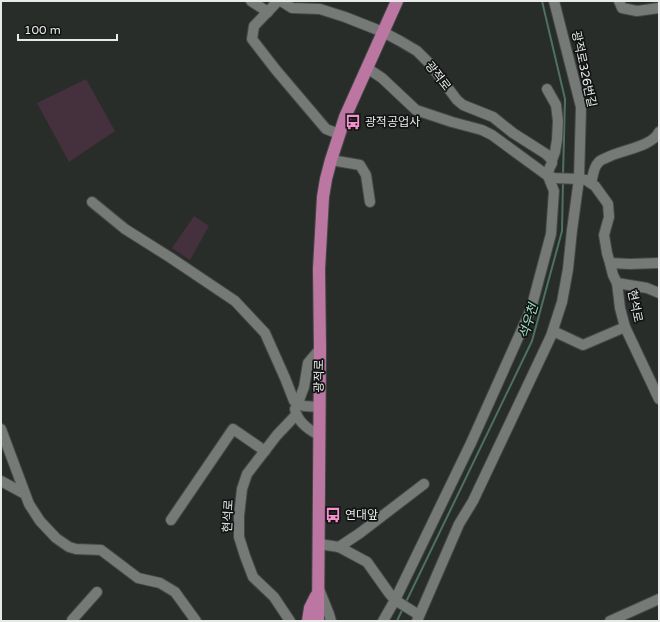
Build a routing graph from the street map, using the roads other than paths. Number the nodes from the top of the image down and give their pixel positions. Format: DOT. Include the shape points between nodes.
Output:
graph roads {
  1 [pos="251,1"];
  2 [pos="278,1"];
  3 [pos="281,1"];
  4 [pos="397,1"];
  5 [pos="554,1"];
  6 [pos="619,1"];
  7 [pos="659,8"];
  8 [pos="268,12"];
  9 [pos="382,34"];
  10 [pos="368,66"];
  11 [pos="547,89"];
  12 [pos="659,132"];
  13 [pos="339,134"];
  14 [pos="331,160"];
  15 [pos="552,160"];
  16 [pos="551,177"];
  17 [pos="579,179"];
  18 [pos="591,183"];
  19 [pos="92,202"];
  20 [pos="370,202"];
  21 [pos="610,263"];
  22 [pos="659,263"];
  23 [pos="617,283"];
  24 [pos="659,293"];
  25 [pos="625,327"];
  26 [pos="553,331"];
  27 [pos="320,349"];
  28 [pos="285,378"];
  29 [pos="304,387"];
  30 [pos="659,399"];
  31 [pos="296,402"];
  32 [pos="319,407"];
  33 [pos="296,415"];
  34 [pos="1,429"];
  35 [pos="319,435"];
  36 [pos="264,451"];
  37 [pos="1,481"];
  38 [pos="424,484"];
  39 [pos="25,494"];
  40 [pos="171,520"];
  41 [pos="319,544"];
  42 [pos="339,547"];
  43 [pos="319,589"];
  44 [pos="97,592"];
  45 [pos="659,599"];
  46 [pos="395,600"];
  47 [pos="418,618"];
  48 [pos="72,621"];
  49 [pos="196,621"];
  50 [pos="290,621"];
  51 [pos="308,621"];
  52 [pos="318,621"];
  53 [pos="331,621"];
  54 [pos="383,621"];
  55 [pos="610,621"];
  1 -- 8 [label="street"];
  2 -- 8 [label="street"];
  3 -- 9 [label="street, 광적로" via="292,8 320,9 345,17"];
  4 -- 9 [label="main road"];
  5 -- 17 [label="street, 광적로326번길" via="581,107"];
  6 -- 7 [label="street" via="622,8 637,11"];
  8 -- 13 [label="street" via="254,26 252,39 326,129"];
  9 -- 10 [label="main road, 광적로"];
  9 -- 15 [label="street, 광적로" via="400,40 416,51 430,64 463,105 493,116"];
  10 -- 13 [label="main road, 광적로"];
  10 -- 16 [label="street" via="416,110 482,130"];
  11 -- 15 [label="street" via="556,105 558,121"];
  12 -- 18 [label="street" via="650,140 599,162"];
  13 -- 14 [label="main road, 광적로"];
  14 -- 20 [label="street" via="360,165 366,175"];
  14 -- 27 [label="main road, 광적로" via="323,197 319,269"];
  15 -- 16 [label="street" via="549,169"];
  16 -- 17 [label="street"];
  16 -- 46 [label="street" via="554,191 551,234 531,309 471,443"];
  17 -- 18 [label="street"];
  17 -- 26 [label="street, 광적로326번길" via="568,269"];
  18 -- 21 [label="street" via="608,204 609,217 604,235"];
  19 -- 28 [label="street" via="125,229 234,301 265,333"];
  21 -- 22 [label="street"];
  21 -- 23 [label="street"];
  23 -- 24 [label="street" via="647,288"];
  23 -- 25 [label="street, 현석로"];
  25 -- 26 [label="street" via="583,345"];
  25 -- 30 [label="street, 현석로"];
  26 -- 47 [label="street, 광적로326번길" via="473,501 459,524"];
  27 -- 29 [label="street" via="308,363"];
  27 -- 32 [label="main road, 광적로"];
  28 -- 29 [label="street" via="296,386"];
  28 -- 31 [label="street"];
  29 -- 31 [label="street"];
  31 -- 32 [label="street" via="304,406"];
  31 -- 33 [label="street"];
  32 -- 35 [label="main road, 광적로"];
  33 -- 35 [label="street" via="308,429"];
  33 -- 36 [label="street, 현석로"];
  34 -- 39 [label="street"];
  35 -- 41 [label="main road, 광적로"];
  36 -- 40 [label="street" via="233,429"];
  36 -- 50 [label="street, 현석로" via="248,474 242,489 239,537 253,577 274,597"];
  37 -- 39 [label="street"];
  38 -- 42 [label="street"];
  39 -- 49 [label="street" via="40,521 68,547 101,550 138,578 160,583 175,592"];
  41 -- 42 [label="street"];
  41 -- 43 [label="main road, 광적로"];
  42 -- 46 [label="street" via="367,562"];
  43 -- 51 [label="main road" via="310,608"];
  43 -- 52 [label="main road, 광적로"];
  43 -- 53 [label="street"];
  44 -- 48 [label="street"];
  45 -- 55 [label="street"];
  46 -- 47 [label="street"];
  46 -- 54 [label="street"];
}
